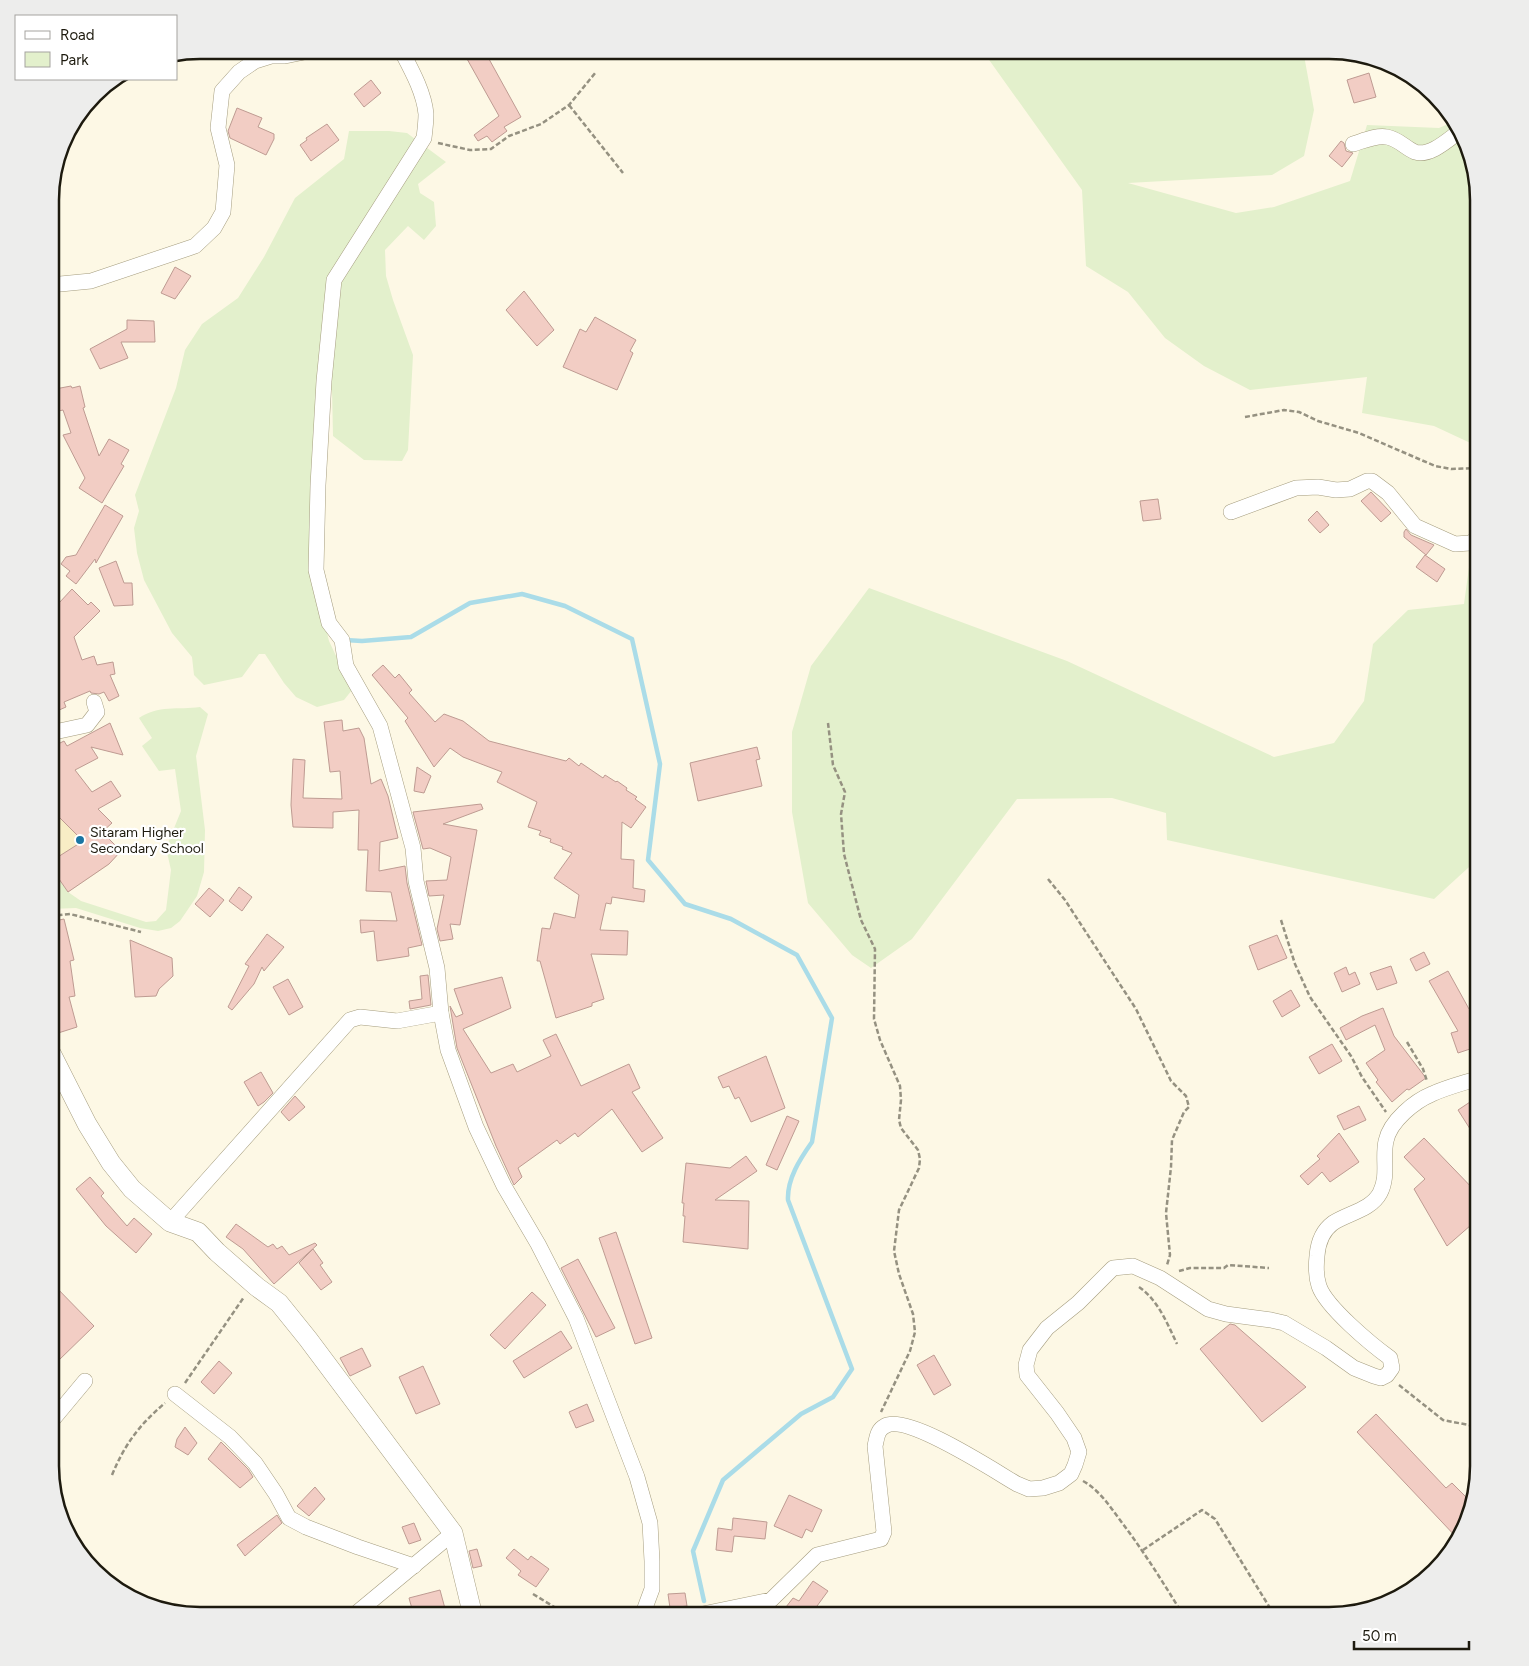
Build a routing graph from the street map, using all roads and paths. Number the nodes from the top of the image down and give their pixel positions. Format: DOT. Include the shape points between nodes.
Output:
graph roads {
  1 [pos="261,59"];
  2 [pos="405,59"];
  3 [pos="596,72"];
  4 [pos="569,105"];
  5 [pos="1454,134"];
  6 [pos="424,138"];
  7 [pos="1353,144"];
  8 [pos="623,173"];
  9 [pos="59,284"];
  10 [pos="1245,417"];
  11 [pos="1470,468"];
  12 [pos="1231,512"];
  13 [pos="1470,543"];
  14 [pos="94,702"];
  15 [pos="828,723"];
  16 [pos="59,730"];
  17 [pos="1048,879"];
  18 [pos="59,915"];
  19 [pos="1281,920"];
  20 [pos="141,932"];
  21 [pos="441,1012"];
  22 [pos="1407,1042"];
  23 [pos="59,1070"];
  24 [pos="1470,1081"];
  25 [pos="1431,1094"];
  26 [pos="1393,1124"];
  27 [pos="170,1222"];
  28 [pos="1268,1268"];
  29 [pos="1160,1278"];
  30 [pos="1134,1284"];
  31 [pos="1177,1344"];
  32 [pos="1386,1375"];
  33 [pos="85,1381"];
  34 [pos="175,1394"];
  35 [pos="59,1412"];
  36 [pos="886,1424"];
  37 [pos="1470,1425"];
  38 [pos="1071,1474"];
  39 [pos="453,1533"];
  40 [pos="1143,1550"];
  41 [pos="414,1566"];
  42 [pos="534,1594"];
  43 [pos="364,1607"];
  44 [pos="471,1607"];
  45 [pos="555,1607"];
  46 [pos="645,1607"];
  47 [pos="736,1607"];
  48 [pos="1178,1607"];
  49 [pos="1269,1607"];
  1 -- 9 [label="street" via="239,72 222,91 218,128 227,165 223,212 214,228 195,246 91,281"];
  2 -- 6 [label="street" via="423,100 426,114"];
  3 -- 4 [label="path"];
  4 -- 6 [label="path" via="541,124 510,136 491,149 470,150"];
  4 -- 8 [label="path"];
  5 -- 7 [label="street" via="1428,152 1415,152 1399,141 1381,136"];
  6 -- 21 [label="street" via="334,280 318,485 316,570 328,623 342,640 346,666 380,726 413,848 416,882 436,968"];
  10 -- 11 [label="path" via="1284,410 1299,412 1318,422 1359,433 1435,466"];
  12 -- 13 [label="street" via="1296,488 1350,489 1372,481 1388,493 1415,526 1455,544"];
  14 -- 16 [label="street" via="97,712 87,725"];
  15 -- 36 [label="path" via="833,765 845,792 841,814 844,854 861,920 875,950 874,1019 900,1086 901,1128 918,1150 920,1159 900,1210 894,1251 914,1314 915,1332 910,1351 881,1414"];
  17 -- 29 [label="path" via="1136,1009 1171,1081 1186,1096 1189,1107 1172,1140 1166,1213 1170,1255"];
  18 -- 20 [label="path" via="70,914"];
  19 -- 26 [label="path" via="1310,998"];
  21 -- 27 [label="street" via="397,1021 360,1017 350,1020"];
  21 -- 46 [label="street" via="448,1050 476,1127 504,1186 576,1318 637,1477 650,1523 652,1589"];
  22 -- 25 [label="path" via="1424,1069"];
  23 -- 27 [label="main road" via="111,1163 132,1189"];
  24 -- 25 [label="street"];
  25 -- 26 [label="street"];
  26 -- 32 [label="street" via="1386,1140 1385,1180 1380,1194 1373,1203 1332,1224 1323,1234 1316,1262 1319,1286 1327,1300 1390,1358 1392,1368"];
  27 -- 39 [label="main road" via="198,1232 217,1252 279,1303"];
  28 -- 29 [label="path" via="1228,1265 1224,1268 1190,1268"];
  29 -- 32 [label="street" via="1208,1309 1284,1323 1354,1368 1382,1378"];
  29 -- 38 [label="street" via="1133,1266 1113,1268 1048,1328 1030,1350 1026,1365 1028,1375 1074,1438 1078,1452"];
  30 -- 31 [label="path" via="1150,1294"];
  32 -- 37 [label="path" via="1443,1420"];
  33 -- 35 [label="street"];
  34 -- 41 [label="street" via="230,1437 255,1463 289,1518"];
  36 -- 38 [label="street" via="919,1431 945,1442 1029,1489 1059,1483"];
  36 -- 47 [label="street" via="877,1435 875,1446 884,1532 881,1539 817,1555 770,1600"];
  38 -- 40 [label="path" via="1089,1484 1105,1500"];
  39 -- 41 [label="street"];
  39 -- 44 [label="main road"];
  40 -- 48 [label="path"];
  40 -- 49 [label="path" via="1202,1510 1215,1519"];
  41 -- 43 [label="street"];
  42 -- 45 [label="path"];
}
